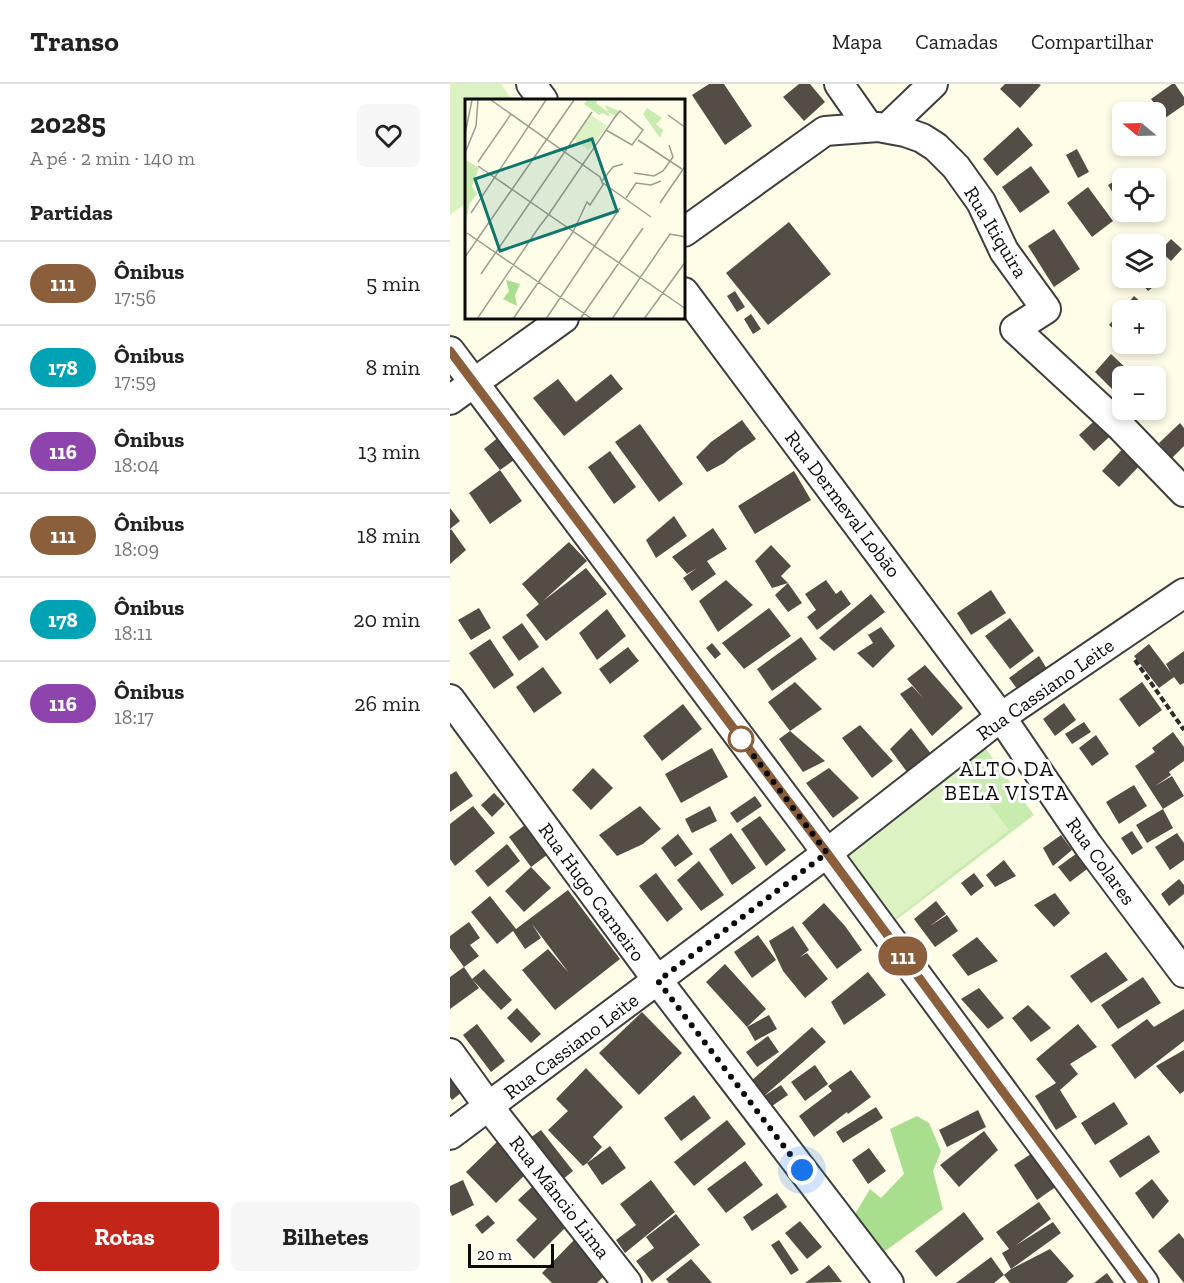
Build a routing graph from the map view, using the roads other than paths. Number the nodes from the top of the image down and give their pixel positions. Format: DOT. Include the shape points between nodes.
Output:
graph roads {
  1 [pos="531,84"];
  2 [pos="839,84"];
  3 [pos="933,84"];
  4 [pos="542,99"];
  5 [pos="878,128"];
  6 [pos="686,231"];
  7 [pos="686,295"];
  8 [pos="561,320"];
  9 [pos="450,351"];
  10 [pos="473,383"];
  11 [pos="450,400"];
  12 [pos="1184,492"];
  13 [pos="1184,593"];
  14 [pos="450,699"];
  15 [pos="1001,717"];
  16 [pos="827,853"];
  17 [pos="1184,974"];
  18 [pos="658,981"];
  19 [pos="450,1053"];
  20 [pos="489,1107"];
  21 [pos="450,1135"];
  22 [pos="627,1283"];
  23 [pos="889,1283"];
  24 [pos="1144,1283"];
  1 -- 4 [label="street"];
  2 -- 5 [label="street"];
  3 -- 5 [label="street"];
  5 -- 6 [label="street, Rua Itiquira" via="825,131"];
  5 -- 12 [label="street, Rua Itiquira" via="922,138 947,156 981,202 1004,251 1046,309 1015,329 1120,426"];
  7 -- 15 [label="street, Rua Dermeval Lobão"];
  8 -- 10 [label="street"];
  9 -- 10 [label="street"];
  10 -- 11 [label="street"];
  10 -- 16 [label="street"];
  13 -- 15 [label="street, Rua Cassiano Leite"];
  14 -- 18 [label="street, Rua Hugo Carneiro"];
  15 -- 16 [label="street, Rua Cassiano Leite"];
  15 -- 17 [label="street, Rua Colares" via="1088,845"];
  16 -- 18 [label="street, Rua Cassiano Leite"];
  16 -- 24 [label="street"];
  18 -- 20 [label="street, Rua Cassiano Leite"];
  18 -- 23 [label="street, Rua Hugo Carneiro"];
  19 -- 20 [label="street, Rua Mâncio Lima"];
  20 -- 21 [label="street, Rua Cassiano Leite"];
  20 -- 22 [label="street, Rua Mâncio Lima"];
}
